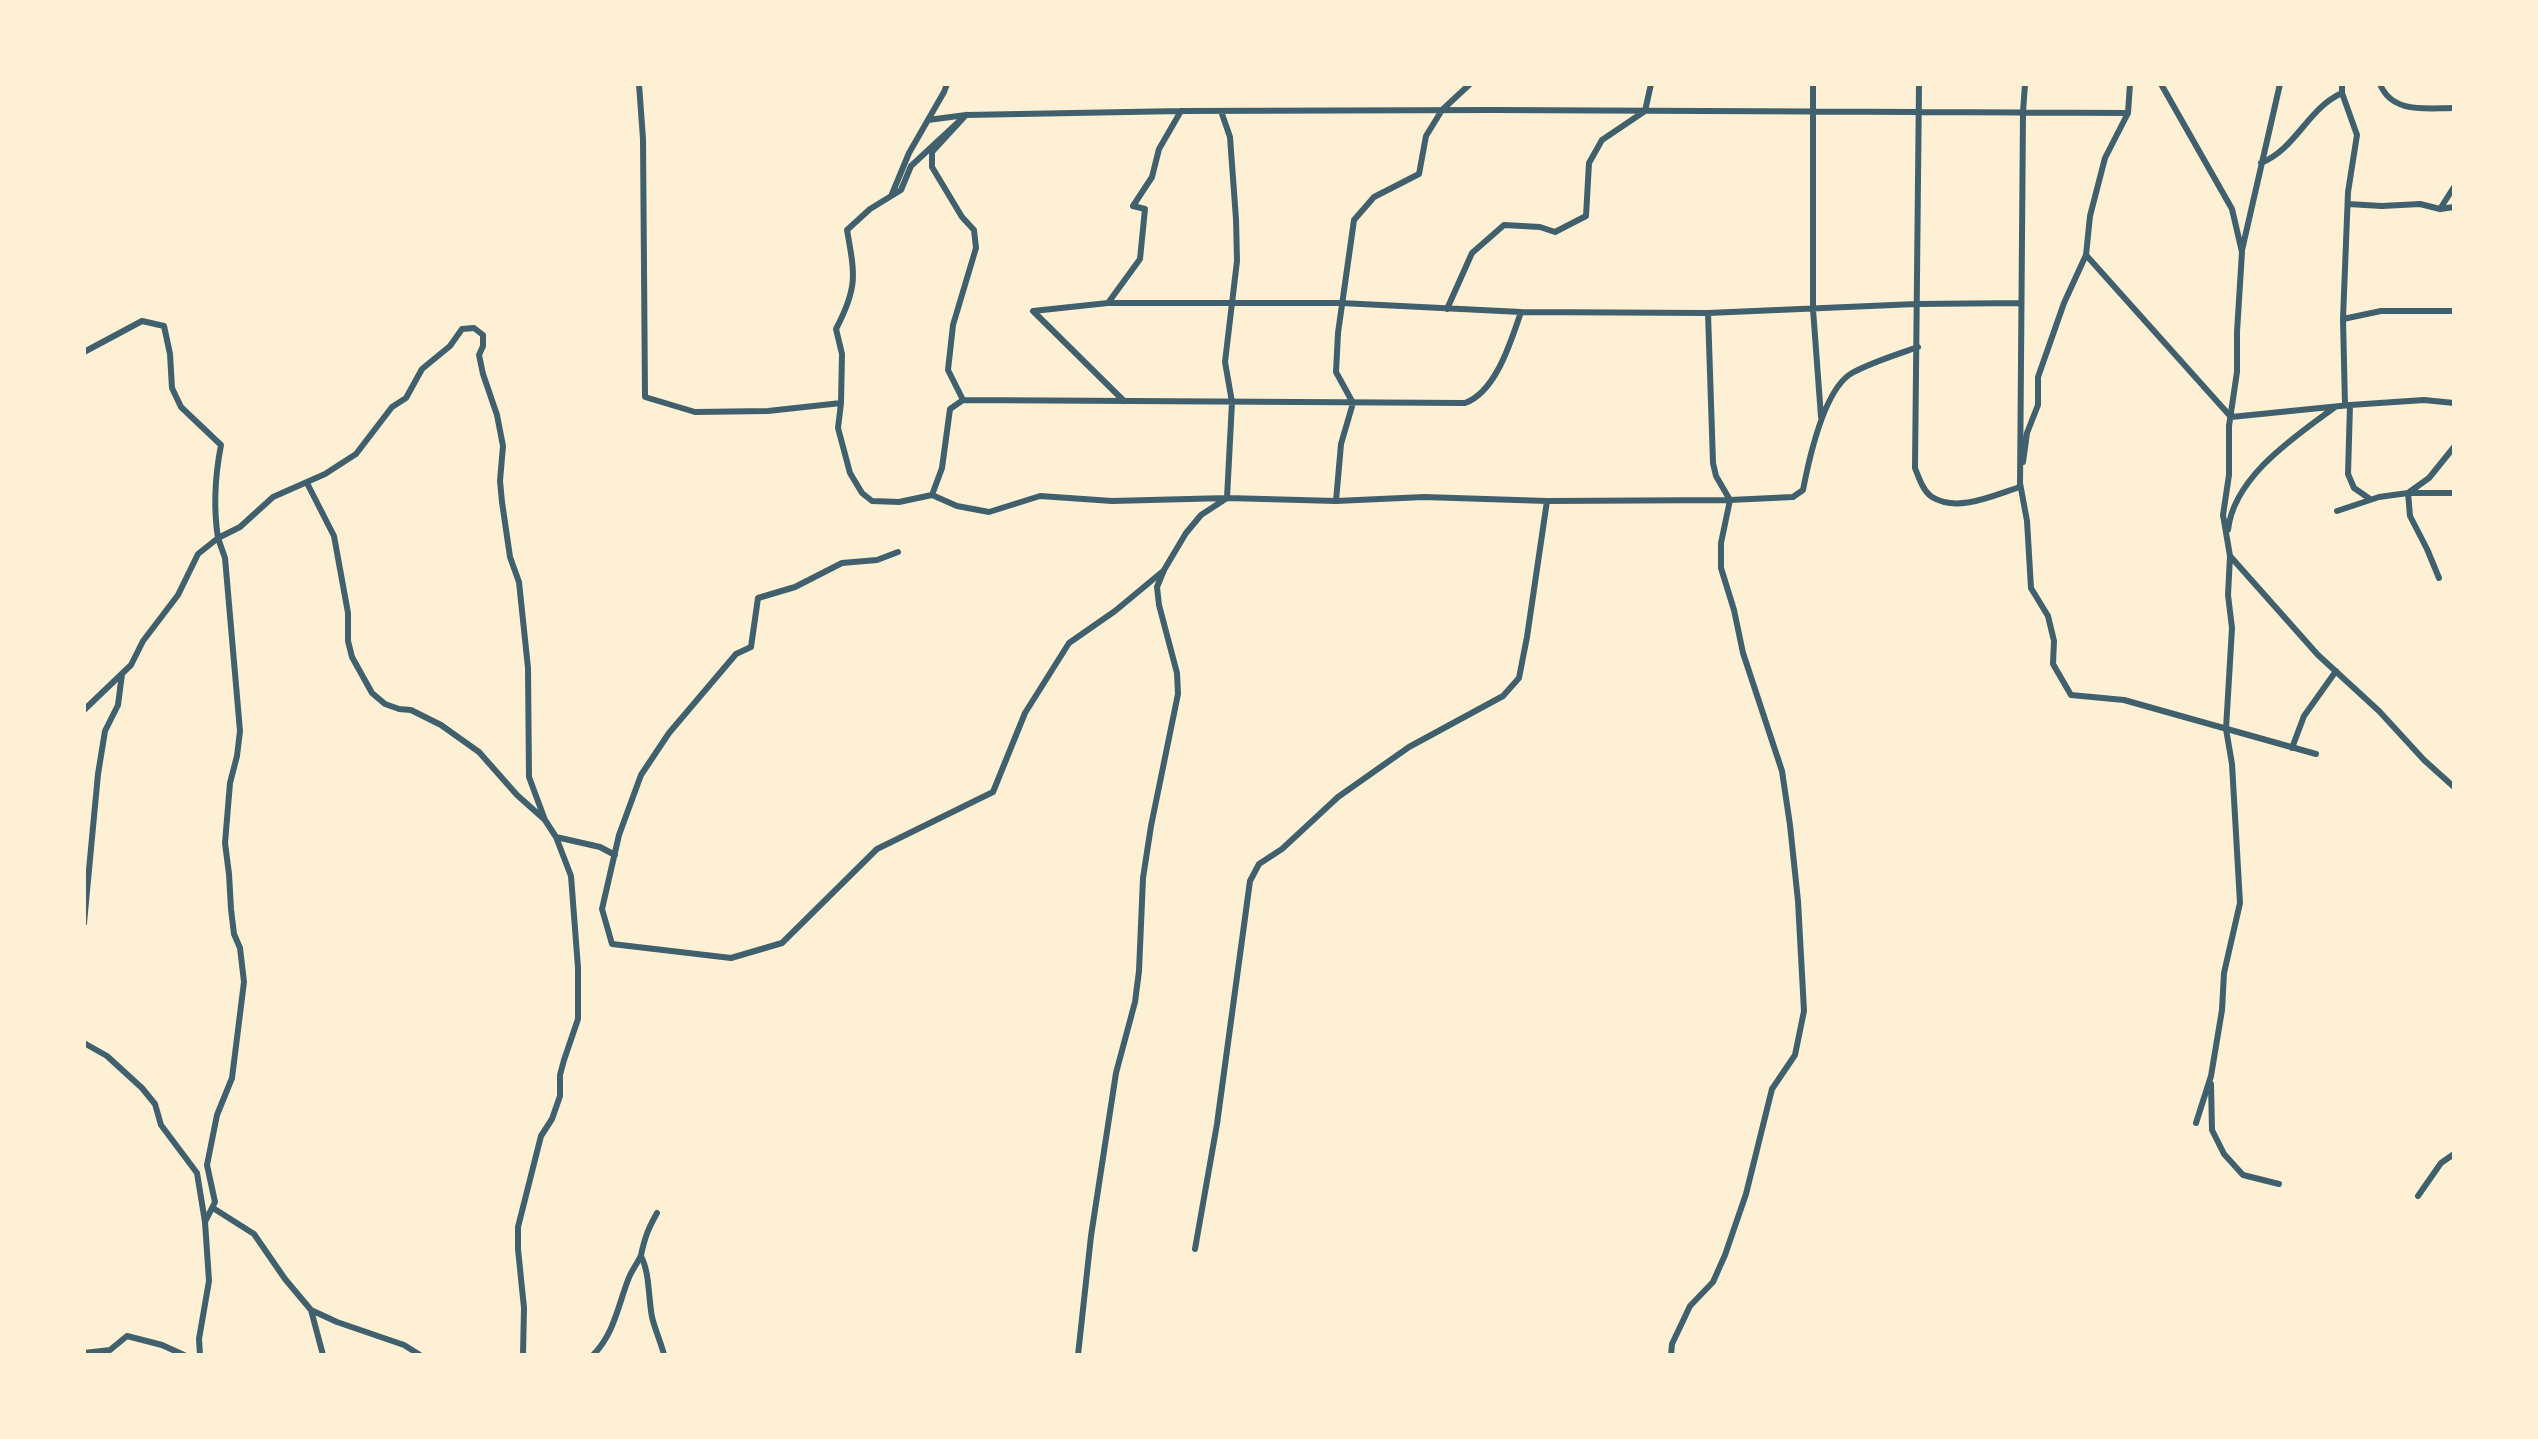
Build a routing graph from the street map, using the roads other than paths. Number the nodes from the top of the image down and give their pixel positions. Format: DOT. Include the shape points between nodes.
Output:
graph roads {
  1 [pos="639,84"];
  2 [pos="947,84"];
  3 [pos="1470,84"];
  4 [pos="1651,84"];
  5 [pos="1813,84"];
  6 [pos="1919,84"];
  7 [pos="2025,84"];
  8 [pos="2130,84"];
  9 [pos="2161,84"];
  10 [pos="2280,84"];
  11 [pos="2342,84"];
  12 [pos="2380,84"];
  13 [pos="2342,93"];
  14 [pos="2454,108"];
  15 [pos="1442,110"];
  16 [pos="1181,111"];
  17 [pos="1221,111"];
  18 [pos="1645,111"];
  19 [pos="1812,111"];
  20 [pos="1919,112"];
  21 [pos="2023,112"];
  22 [pos="2128,113"];
  23 [pos="965,115"];
  24 [pos="928,120"];
  25 [pos="2261,163"];
  26 [pos="2454,187"];
  27 [pos="891,196"];
  28 [pos="2348,204"];
  29 [pos="2454,207"];
  30 [pos="2440,209"];
  31 [pos="2242,252"];
  32 [pos="2086,255"];
  33 [pos="1108,303"];
  34 [pos="1233,303"];
  35 [pos="1341,303"];
  36 [pos="2020,303"];
  37 [pos="1916,304"];
  38 [pos="1447,309"];
  39 [pos="1813,309"];
  40 [pos="1521,312"];
  41 [pos="2454,312"];
  42 [pos="1708,313"];
  43 [pos="2343,318"];
  44 [pos="1917,347"];
  45 [pos="84,352"];
  46 [pos="963,400"];
  47 [pos="1124,401"];
  48 [pos="1232,402"];
  49 [pos="1353,402"];
  50 [pos="841,403"];
  51 [pos="2454,403"];
  52 [pos="2348,405"];
  53 [pos="2337,406"];
  54 [pos="2231,416"];
  55 [pos="1821,419"];
  56 [pos="2454,447"];
  57 [pos="307,483"];
  58 [pos="2020,487"];
  59 [pos="2408,493"];
  60 [pos="2454,494"];
  61 [pos="932,495"];
  62 [pos="1227,498"];
  63 [pos="2370,499"];
  64 [pos="1730,500"];
  65 [pos="1336,501"];
  66 [pos="1547,501"];
  67 [pos="2337,512"];
  68 [pos="218,538"];
  69 [pos="2227,539"];
  70 [pos="898,552"];
  71 [pos="2230,556"];
  72 [pos="1164,570"];
  73 [pos="2439,578"];
  74 [pos="2336,671"];
  75 [pos="122,674"];
  76 [pos="84,710"];
  77 [pos="2226,729"];
  78 [pos="2292,747"];
  79 [pos="2316,754"];
  80 [pos="2454,788"];
  81 [pos="545,821"];
  82 [pos="556,837"];
  83 [pos="615,855"];
  84 [pos="84,923"];
  85 [pos="84,1043"];
  86 [pos="2211,1076"];
  87 [pos="2196,1123"];
  88 [pos="2454,1154"];
  89 [pos="2279,1184"];
  90 [pos="2418,1196"];
  91 [pos="213,1208"];
  92 [pos="657,1213"];
  93 [pos="205,1222"];
  94 [pos="1195,1249"];
  95 [pos="640,1256"];
  96 [pos="310,1310"];
  97 [pos="84,1353"];
  98 [pos="184,1355"];
  99 [pos="200,1355"];
  100 [pos="323,1355"];
  101 [pos="421,1355"];
  102 [pos="523,1355"];
  103 [pos="593,1355"];
  104 [pos="664,1355"];
  105 [pos="1078,1355"];
  106 [pos="1671,1355"];
  1 -- 50 [label="street" via="645,397 695,412"];
  2 -- 24 [label="street"];
  3 -- 15 [label="street"];
  4 -- 18 [label="street"];
  5 -- 19 [label="street"];
  6 -- 20 [label="street"];
  7 -- 21 [label="street"];
  8 -- 22 [label="street"];
  9 -- 31 [label="street" via="2232,209"];
  10 -- 25 [label="street"];
  11 -- 13 [label="street"];
  12 -- 14 [label="street" via="2385,97 2406,108"];
  13 -- 25 [label="street" via="2327,100 2275,158"];
  13 -- 28 [label="street" via="2357,135"];
  15 -- 17 [label="street"];
  15 -- 18 [label="street"];
  15 -- 35 [label="street" via="1426,136 1419,174 1374,197 1354,220"];
  16 -- 17 [label="street"];
  16 -- 23 [label="street"];
  16 -- 33 [label="street" via="1160,149 1153,177 1133,206 1145,209 1140,259"];
  17 -- 34 [label="street" via="1234,173 1237,261"];
  18 -- 19 [label="street"];
  18 -- 38 [label="street" via="1602,140 1589,163 1586,216 1555,232 1504,225 1472,253"];
  19 -- 20 [label="street"];
  19 -- 39 [label="street"];
  20 -- 21 [label="street"];
  20 -- 37 [label="street"];
  21 -- 22 [label="street"];
  21 -- 36 [label="street"];
  22 -- 32 [label="street" via="2105,158 2090,216"];
  23 -- 24 [label="street"];
  23 -- 27 [label="street" via="911,166 901,190"];
  23 -- 46 [label="street" via="932,152 932,167 974,230 976,248 953,325 948,370"];
  24 -- 27 [label="street"];
  25 -- 31 [label="street"];
  26 -- 30 [label="street"];
  27 -- 50 [label="street" via="847,230 855,281 836,329 842,354"];
  28 -- 30 [label="street" via="2420,204"];
  28 -- 43 [label="street"];
  29 -- 30 [label="street"];
  31 -- 54 [label="street"];
  32 -- 54 [label="street"];
  32 -- 58 [label="street" via="2038,377 2038,405 2027,433"];
  33 -- 34 [label="street"];
  33 -- 47 [label="street" via="1033,311"];
  34 -- 35 [label="street"];
  34 -- 48 [label="street" via="1225,362"];
  35 -- 38 [label="street"];
  35 -- 49 [label="street" via="1336,372"];
  36 -- 37 [label="street"];
  36 -- 58 [label="street"];
  37 -- 39 [label="street"];
  37 -- 44 [label="street"];
  38 -- 40 [label="street"];
  39 -- 42 [label="street"];
  39 -- 55 [label="street"];
  40 -- 42 [label="street"];
  40 -- 49 [label="street" via="1498,369 1478,399 1452,404"];
  41 -- 43 [label="street" via="2381,311"];
  42 -- 64 [label="street" via="1713,463"];
  43 -- 52 [label="street"];
  44 -- 55 [label="street" via="1850,374"];
  44 -- 58 [label="street" via="1913,448 1922,485 1931,496 1961,503"];
  45 -- 68 [label="street" via="142,321 164,326 172,388 181,407 221,445 215,478"];
  46 -- 47 [label="street"];
  46 -- 61 [label="street" via="950,409 942,468"];
  47 -- 48 [label="street"];
  48 -- 49 [label="street"];
  48 -- 62 [label="street"];
  49 -- 65 [label="street" via="1341,444"];
  50 -- 61 [label="street" via="838,428 850,473 862,493 872,501 899,502"];
  51 -- 52 [label="street" via="2424,400"];
  52 -- 53 [label="street"];
  52 -- 63 [label="street" via="2348,474 2354,488"];
  53 -- 54 [label="street"];
  53 -- 69 [label="street" via="2279,448 2252,477 2230,517"];
  54 -- 69 [label="street" via="2223,515"];
  55 -- 64 [label="street" via="1799,495"];
  56 -- 59 [label="street" via="2429,478"];
  57 -- 68 [label="street" via="273,497 240,527"];
  57 -- 81 [label="street" via="334,536 348,613 349,649 372,694 385,704 411,710 441,725 479,752"];
  57 -- 81 [label="street" via="356,454 392,407 406,398 422,369 450,346 462,329 474,328 483,335 479,355 501,432 502,502 510,557 519,582 528,668 529,777"];
  58 -- 77 [label="street" via="2031,588 2048,616 2053,664 2071,695 2124,700"];
  59 -- 60 [label="street"];
  59 -- 63 [label="street"];
  59 -- 73 [label="street" via="2410,516"];
  61 -- 62 [label="street" via="989,512 1040,496 1112,501"];
  62 -- 65 [label="street"];
  62 -- 72 [label="street" via="1200,515"];
  63 -- 67 [label="street"];
  64 -- 66 [label="street"];
  64 -- 106 [label="street" via="1721,568 1782,771 1798,901 1804,1011 1795,1055 1772,1088 1746,1194 1725,1255 1713,1282 1690,1306"];
  65 -- 66 [label="street" via="1424,497"];
  66 -- 94 [label="street" via="1519,678 1503,696 1409,747 1338,797 1259,864 1250,881"];
  68 -- 75 [label="street" via="198,554 178,595"];
  68 -- 91 [label="street" via="225,558 240,731 225,843 230,909 244,982 232,1079 217,1115 208,1165"];
  69 -- 71 [label="street"];
  70 -- 83 [label="street" via="877,560 842,563 794,587 758,598 751,647 736,654 669,733 641,775"];
  71 -- 74 [label="street"];
  71 -- 77 [label="street" via="2232,628"];
  72 -- 83 [label="street" via="1069,643 1025,713 993,792 877,849 782,943 731,958 612,944 602,909"];
  72 -- 105 [label="street" via="1157,587 1159,605 1178,694 1143,878 1135,1002 1115,1073"];
  74 -- 78 [label="street" via="2304,716"];
  74 -- 80 [label="street"];
  75 -- 76 [label="street"];
  75 -- 84 [label="street" via="98,774"];
  77 -- 78 [label="street"];
  77 -- 86 [label="street" via="2240,903 2224,973"];
  78 -- 79 [label="street"];
  81 -- 82 [label="street"];
  82 -- 83 [label="street"];
  82 -- 102 [label="street" via="573,891 578,1020 518,1227"];
  85 -- 93 [label="street" via="107,1056 155,1104 162,1125 197,1173"];
  86 -- 87 [label="street"];
  86 -- 89 [label="street" via="2212,1130 2224,1154 2243,1175"];
  88 -- 90 [label="street" via="2441,1163"];
  91 -- 93 [label="street"];
  91 -- 96 [label="street" via="254,1234"];
  92 -- 95 [label="street"];
  93 -- 99 [label="street" via="209,1281"];
  95 -- 103 [label="street" via="611,1330"];
  95 -- 104 [label="street" via="647,1268 653,1321"];
  96 -- 100 [label="street"];
  96 -- 101 [label="street"];
  97 -- 98 [label="street" via="110,1350 127,1336"];
}
